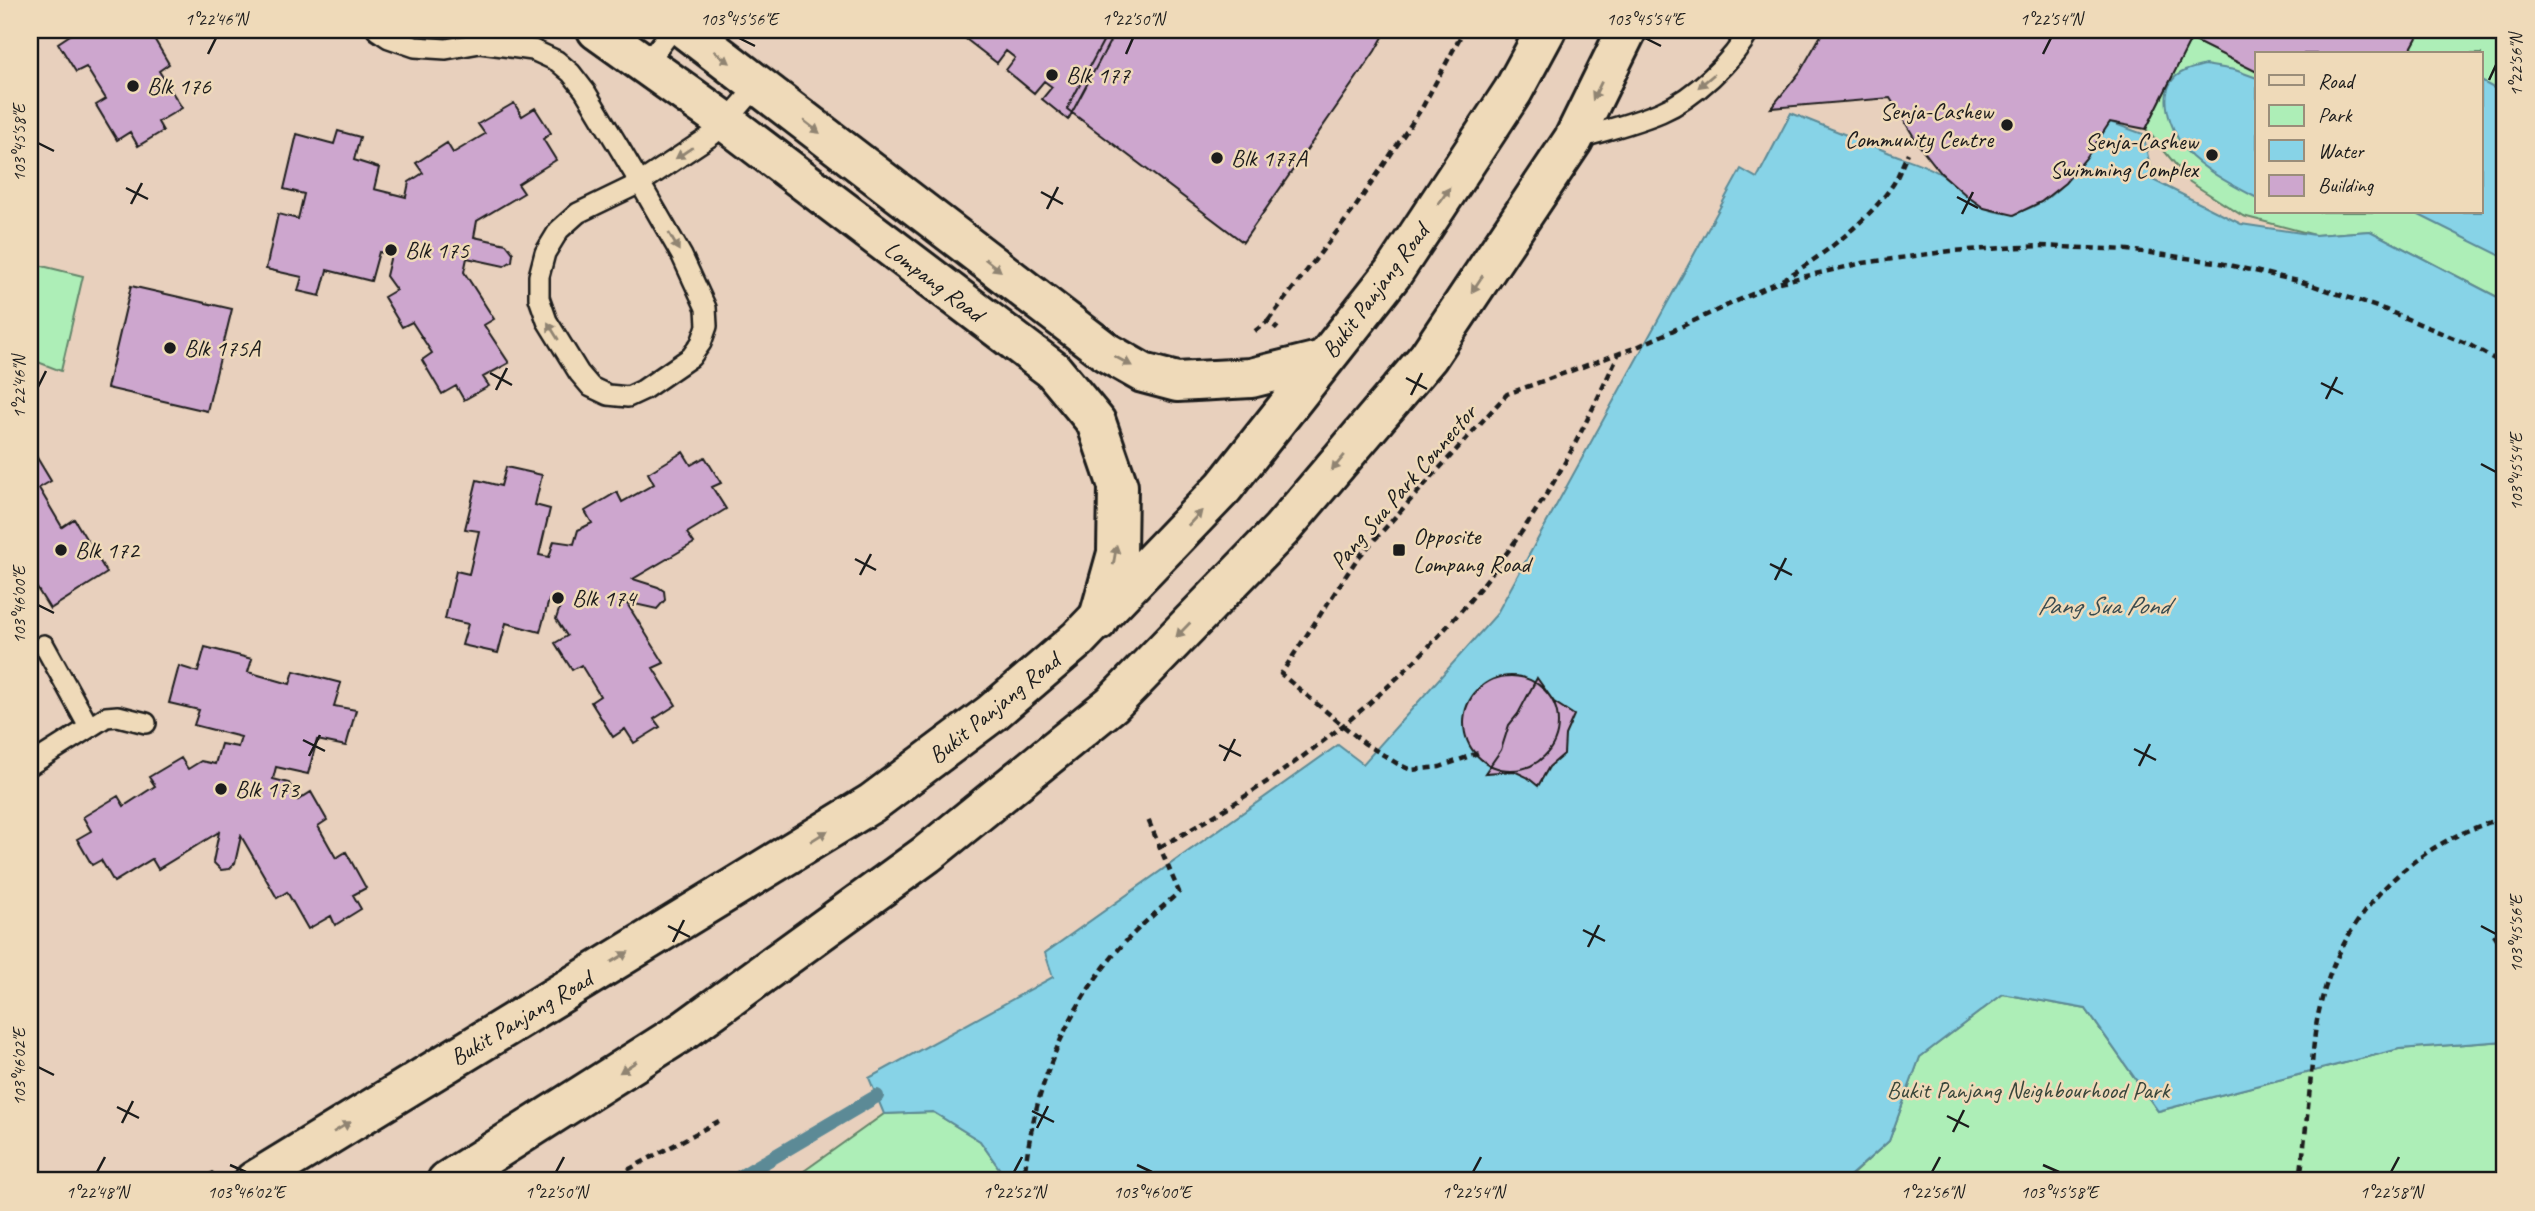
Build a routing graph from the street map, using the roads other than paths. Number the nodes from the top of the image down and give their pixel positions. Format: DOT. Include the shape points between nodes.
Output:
graph roads {
  1 [pos="377,30"];
  2 [pos="597,30"];
  3 [pos="673,30"];
  4 [pos="686,30"];
  5 [pos="1546,30"];
  6 [pos="1628,30"];
  7 [pos="1751,30"];
  8 [pos="646,64"];
  9 [pos="758,85"];
  10 [pos="726,122"];
  11 [pos="1573,140"];
  12 [pos="640,183"];
  13 [pos="1322,360"];
  14 [pos="1098,621"];
  15 [pos="44,645"];
  16 [pos="146,723"];
  17 [pos="89,727"];
  18 [pos="30,765"];
  19 [pos="254,1181"];
  20 [pos="447,1181"];
  1 -- 12 [label="lane" via="415,47 494,44 533,50 556,61 579,81"];
  2 -- 8 [label="main road, Lompang Road"];
  3 -- 8 [label="lane"];
  4 -- 9 [label="main road, Lompang Road, one-way"];
  13 -- 5 [label="main road, Bukit Panjang Road, one-way" via="1393,273 1513,91"];
  6 -- 11 [label="main road, one-way"];
  7 -- 11 [label="lane, one-way" via="1739,51 1705,84 1662,112"];
  8 -- 10 [label="main road, Lompang Road"];
  9 -- 10 [label="lane"];
  9 -- 13 [label="main road, Lompang Road, one-way" via="1106,352 1143,373 1177,382 1238,379"];
  10 -- 12 [label="lane, one-way"];
  14 -- 10 [label="main road, Lompang Road, one-way" via="1117,553 1118,486 1096,422 1053,370"];
  11 -- 20 [label="main road, one-way" via="1428,358 1281,530 1112,704 927,854 685,1030"];
  12 -- 12 [label="lane, one-way" via="701,293 707,326 691,357 628,397 608,395 579,373 547,321 539,298 539,276 545,253 559,230 578,213"];
  14 -- 13 [label="main road, Bukit Panjang Road, one-way" via="1224,487"];
  19 -- 14 [label="main road, Bukit Panjang Road, one-way" via="872,803 992,713"];
  15 -- 17 [label="lane"];
  16 -- 17 [label="lane" via="110,716"];
  17 -- 18 [label="lane"];
}
